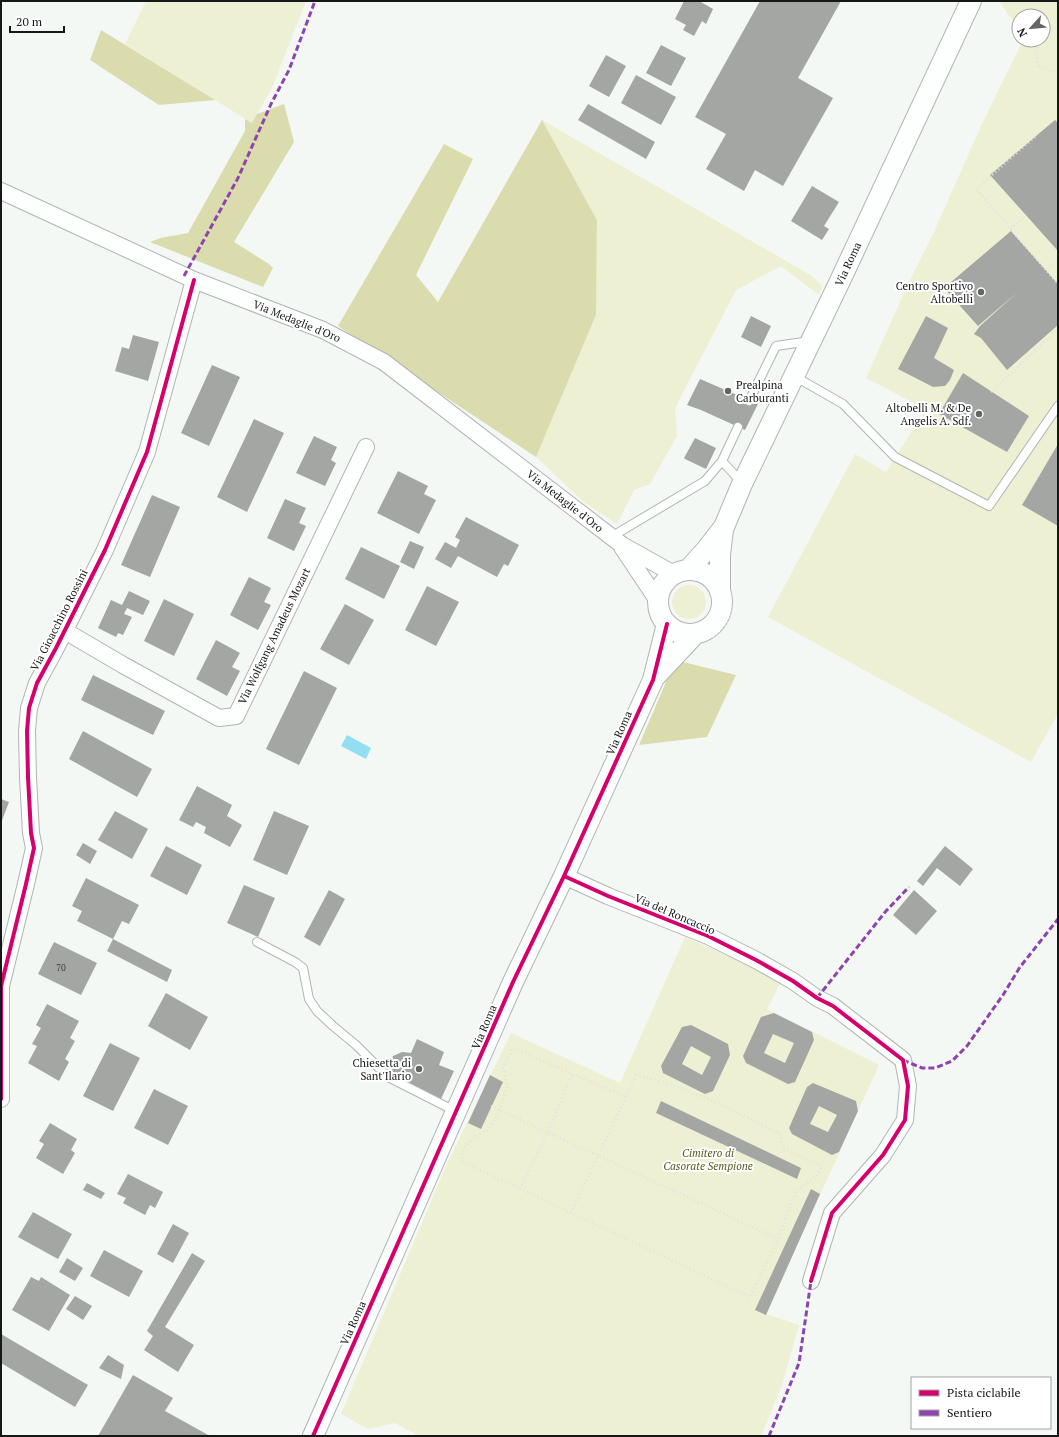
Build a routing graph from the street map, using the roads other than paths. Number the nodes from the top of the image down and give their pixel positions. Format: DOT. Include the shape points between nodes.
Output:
graph roads {
  1 [pos="971,1"];
  2 [pos="1,191"];
  3 [pos="194,280"];
  4 [pos="811,340"];
  5 [pos="794,376"];
  6 [pos="749,400"];
  7 [pos="1058,406"];
  8 [pos="738,427"];
  9 [pos="366,447"];
  10 [pos="722,461"];
  11 [pos="742,484"];
  12 [pos="724,527"];
  13 [pos="616,541"];
  14 [pos="681,572"];
  15 [pos="720,592"];
  16 [pos="658,602"];
  17 [pos="667,624"];
  18 [pos="65,631"];
  19 [pos="695,634"];
  20 [pos="653,680"];
  21 [pos="564,876"];
  22 [pos="257,942"];
  23 [pos="1,1099"];
  24 [pos="456,1112"];
  25 [pos="811,1281"];
  26 [pos="313,1436"];
  1 -- 4 [label="street, Via Roma"];
  2 -- 3 [label="street, Via Medaglie d'Oro"];
  3 -- 13 [label="street, Via Medaglie d'Oro" via="323,330 384,362"];
  3 -- 18 [label="street, Via Gioacchino Rossini" via="147,452 105,550"];
  4 -- 5 [label="street, Via Roma"];
  4 -- 6 [label="lane" via="776,346"];
  5 -- 7 [label="lane" via="843,404 895,457 989,506"];
  5 -- 11 [label="street, Via Roma"];
  8 -- 10 [label="lane"];
  9 -- 18 [label="street, Via Wolfgang Amadeus Mozart" via="236,716 219,718"];
  10 -- 11 [label="lane"];
  10 -- 13 [label="lane" via="704,480"];
  11 -- 12 [label="street, Via Roma"];
  12 -- 14 [label="street, Via Roma" via="706,550"];
  12 -- 15 [label="street, Via Roma" via="720,555"];
  13 -- 14 [label="street, Via Medaglie d'Oro"];
  13 -- 16 [label="street, Via Medaglie d'Oro"];
  14 -- 15 [label="street" via="698,571 708,576"];
  14 -- 16 [label="street, Via Roma" via="665,581"];
  15 -- 19 [label="street, Via Roma" via="722,603 714,623"];
  16 -- 17 [label="street" via="660,614"];
  17 -- 19 [label="street" via="680,632"];
  17 -- 20 [label="street, Via Roma"];
  18 -- 23 [label="street, Via Gioacchino Rossini" via="37,684 28,708 28,777 34,848 1,986"];
  19 -- 20 [label="street, Via Roma"];
  20 -- 21 [label="street, Via Roma"];
  21 -- 24 [label="street, Via Roma" via="513,982"];
  21 -- 25 [label="street, Via del Roncaccio" via="756,960 833,1006 903,1060 908,1086 905,1120 882,1155 832,1213"];
  22 -- 24 [label="lane" via="303,968 309,999 317,1011 388,1077"];
  24 -- 26 [label="street, Via Roma"];
}
